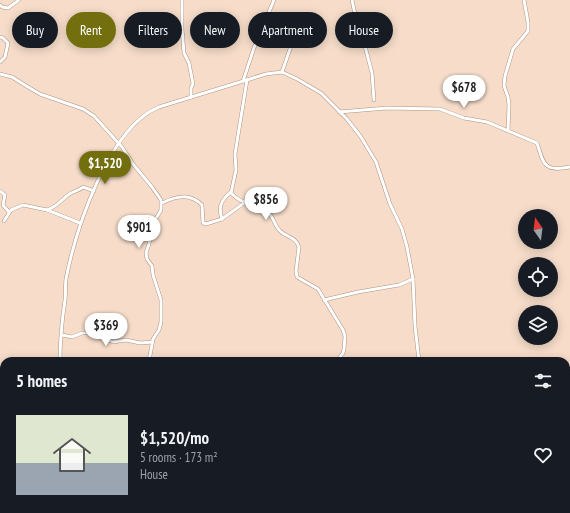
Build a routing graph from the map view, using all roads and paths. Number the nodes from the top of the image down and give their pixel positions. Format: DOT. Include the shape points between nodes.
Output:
graph roads {
  1 [pos="19,0"];
  2 [pos="182,0"];
  3 [pos="274,0"];
  4 [pos="352,0"];
  5 [pos="524,0"];
  6 [pos="0,5"];
  7 [pos="269,12"];
  8 [pos="0,37"];
  9 [pos="254,48"];
  10 [pos="290,48"];
  11 [pos="0,62"];
  12 [pos="282,72"];
  13 [pos="0,74"];
  14 [pos="245,80"];
  15 [pos="191,97"];
  16 [pos="374,100"];
  17 [pos="339,112"];
  18 [pos="508,131"];
  19 [pos="119,144"];
  20 [pos="570,167"];
  21 [pos="0,191"];
  22 [pos="94,191"];
  23 [pos="231,192"];
  24 [pos="162,203"];
  25 [pos="244,203"];
  26 [pos="47,210"];
  27 [pos="9,212"];
  28 [pos="222,220"];
  29 [pos="4,221"];
  30 [pos="80,223"];
  31 [pos="413,279"];
  32 [pos="324,300"];
  33 [pos="62,335"];
  34 [pos="153,342"];
  35 [pos="60,357"];
  36 [pos="149,357"];
  37 [pos="340,357"];
  38 [pos="419,357"];
  1 -- 6 [label="street" via="8,8"];
  2 -- 15 [label="street" via="184,53 189,63 193,84"];
  3 -- 7 [label="street"];
  4 -- 16 [label="street" via="372,73"];
  5 -- 18 [label="street" via="528,31 513,49 505,76 504,86 509,105"];
  8 -- 11 [label="street" via="8,42 5,57"];
  9 -- 14 [label="street"];
  10 -- 12 [label="street"];
  12 -- 14 [label="street"];
  12 -- 17 [label="street" via="320,92"];
  13 -- 19 [label="street" via="12,77 40,94 90,113"];
  14 -- 15 [label="street"];
  14 -- 23 [label="street" via="235,154 236,170"];
  15 -- 19 [label="street" via="148,112 131,127"];
  17 -- 18 [label="street" via="387,108 440,109 464,118 487,122"];
  17 -- 31 [label="street" via="364,142 379,169 403,233"];
  18 -- 20 [label="street" via="537,143 543,162 547,166 557,169"];
  19 -- 22 [label="street"];
  19 -- 24 [label="street"];
  21 -- 27 [label="street" via="5,195 4,206"];
  22 -- 26 [label="street" via="83,187"];
  22 -- 30 [label="street"];
  23 -- 25 [label="street"];
  23 -- 28 [label="street" via="220,205"];
  24 -- 28 [label="street" via="174,197 190,198 202,205 204,224"];
  24 -- 34 [label="street" via="151,227 146,253 161,300 161,322"];
  25 -- 28 [label="street"];
  25 -- 32 [label="street" via="260,206 268,211 280,232 298,244 297,277 316,287"];
  26 -- 27 [label="street" via="23,206"];
  26 -- 30 [label="street"];
  27 -- 29 [label="street"];
  30 -- 33 [label="street" via="66,280"];
  31 -- 32 [label="street" via="399,285"];
  31 -- 38 [label="street"];
  32 -- 37 [label="street" via="345,336"];
  33 -- 34 [label="street" via="72,337 90,333 115,342"];
  33 -- 35 [label="street"];
  34 -- 36 [label="street"];
}
